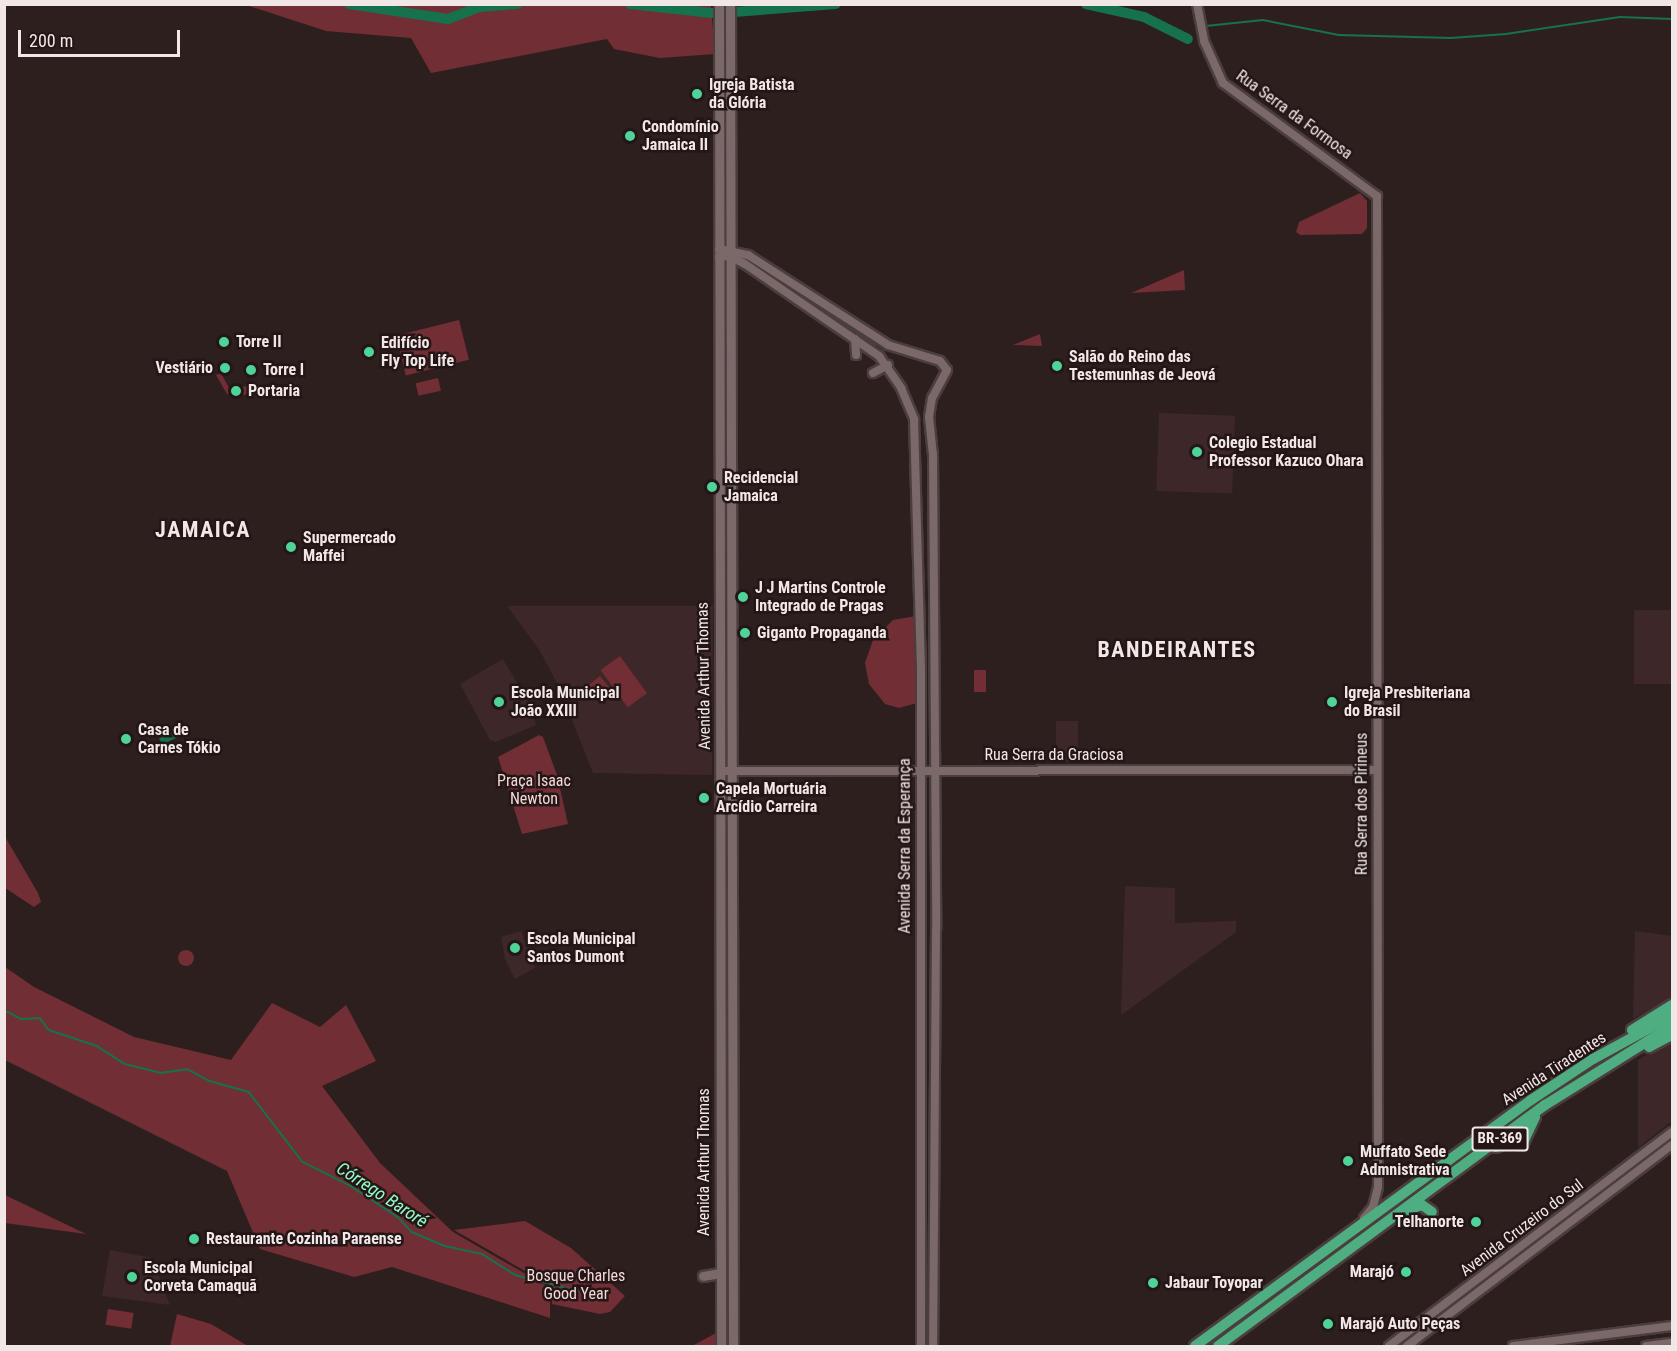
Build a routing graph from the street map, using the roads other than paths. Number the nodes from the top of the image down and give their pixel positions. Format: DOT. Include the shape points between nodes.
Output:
graph roads {
  1 [pos="718,4"];
  2 [pos="730,4"];
  3 [pos="1197,4"];
  4 [pos="1377,241"];
  5 [pos="724,253"];
  6 [pos="855,339"];
  7 [pos="856,356"];
  8 [pos="888,365"];
  9 [pos="873,373"];
  10 [pos="929,417"];
  11 [pos="914,419"];
  12 [pos="1377,770"];
  13 [pos="721,771"];
  14 [pos="732,771"];
  15 [pos="920,771"];
  16 [pos="933,771"];
  17 [pos="720,955"];
  18 [pos="732,955"];
  19 [pos="1672,1005"];
  20 [pos="1672,1016"];
  21 [pos="1672,1026"];
  22 [pos="1672,1035"];
  23 [pos="1593,1059"];
  24 [pos="720,1061"];
  25 [pos="732,1061"];
  26 [pos="1602,1067"];
  27 [pos="1545,1105"];
  28 [pos="1672,1132"];
  29 [pos="1672,1145"];
  30 [pos="732,1163"];
  31 [pos="1465,1163"];
  32 [pos="720,1164"];
  33 [pos="1378,1187"];
  34 [pos="1388,1203"];
  35 [pos="1432,1212"];
  36 [pos="1384,1222"];
  37 [pos="1350,1231"];
  38 [pos="1333,1260"];
  39 [pos="720,1273"];
  40 [pos="703,1276"];
  41 [pos="719,1292"];
  42 [pos="732,1304"];
  43 [pos="1672,1326"];
  44 [pos="1672,1343"];
  45 [pos="721,1347"];
  46 [pos="732,1347"];
  47 [pos="921,1347"];
  48 [pos="933,1347"];
  49 [pos="1195,1347"];
  50 [pos="1218,1347"];
  51 [pos="1389,1347"];
  52 [pos="1407,1347"];
  53 [pos="1513,1347"];
  54 [pos="1646,1347"];
  1 -- 5 [label="main road, Avenida Arthur Thomas"];
  2 -- 5 [label="main road, Avenida Arthur Thomas"];
  3 -- 4 [label="street, Rua Serra da Formosa" via="1201,34 1223,83 1377,196"];
  4 -- 12 [label="street, Rua Serra dos Pirineus"];
  5 -- 6 [label="street, Avenida Serra da Esperança"];
  5 -- 10 [label="street, Avenida Serra da Esperança" via="765,264 888,345 940,361 946,374 932,398"];
  5 -- 13 [label="main road, Avenida Arthur Thomas"];
  5 -- 14 [label="main road, Avenida Arthur Thomas"];
  6 -- 7 [label="street"];
  6 -- 8 [label="street, Avenida Serra da Esperança"];
  8 -- 9 [label="street"];
  8 -- 11 [label="street, Avenida Serra da Esperança"];
  10 -- 11 [label="street"];
  10 -- 16 [label="street, Avenida Serra da Esperança" via="935,613"];
  11 -- 15 [label="street, Avenida Serra da Esperança" via="919,485"];
  12 -- 16 [label="street, Rua Serra da Graciosa"];
  12 -- 33 [label="street, Rua Serra dos Pirineus"];
  13 -- 14 [label="street, Rua Serra da Graciosa"];
  13 -- 17 [label="main road, Avenida Arthur Thomas"];
  14 -- 15 [label="street, Rua Serra da Graciosa"];
  14 -- 18 [label="main road, Avenida Arthur Thomas"];
  15 -- 16 [label="street, Rua Serra da Graciosa"];
  15 -- 47 [label="street, Avenida Serra da Esperança"];
  16 -- 48 [label="street, Avenida Serra da Esperança"];
  17 -- 18 [label="main road"];
  17 -- 24 [label="main road, Avenida Arthur Thomas"];
  18 -- 25 [label="main road, Avenida Arthur Thomas"];
  19 -- 23 [label="highway"];
  20 -- 23 [label="highway, Avenida Tiradentes / BR-369"];
  21 -- 26 [label="highway, Avenida Tiradentes / BR-369"];
  22 -- 26 [label="highway"];
  23 -- 34 [label="highway, Avenida Tiradentes / BR-369"];
  24 -- 25 [label="main road"];
  24 -- 32 [label="main road, Avenida Arthur Thomas"];
  25 -- 30 [label="main road, Avenida Arthur Thomas"];
  26 -- 27 [label="highway, Avenida Tiradentes / BR-369"];
  27 -- 31 [label="highway, Avenida Tiradentes / BR-369"];
  27 -- 31 [label="highway" via="1529,1125 1522,1145 1507,1142"];
  28 -- 51 [label="street, Avenida Cruzeiro do Sul"];
  29 -- 52 [label="street, Avenida Cruzeiro do Sul"];
  30 -- 32 [label="main road"];
  30 -- 42 [label="main road, Avenida Arthur Thomas"];
  31 -- 36 [label="highway, Avenida Tiradentes / BR-369"];
  32 -- 39 [label="main road, Avenida Arthur Thomas"];
  33 -- 34 [label="street"];
  33 -- 37 [label="street" via="1373,1207"];
  34 -- 37 [label="highway, Avenida Tiradentes / BR-369"];
  34 -- 38 [label="highway" via="1385,1215"];
  35 -- 36 [label="highway" via="1418,1205"];
  36 -- 38 [label="highway, Avenida Tiradentes / BR-369"];
  37 -- 49 [label="highway, Avenida Tiradentes / BR-369"];
  38 -- 50 [label="highway, Avenida Tiradentes / BR-369"];
  39 -- 40 [label="main road"];
  39 -- 41 [label="main road, Avenida Arthur Thomas"];
  41 -- 42 [label="main road"];
  41 -- 45 [label="main road, Avenida Arthur Thomas"];
  42 -- 46 [label="main road, Avenida Arthur Thomas"];
  43 -- 53 [label="street"];
  44 -- 54 [label="street"];
}
